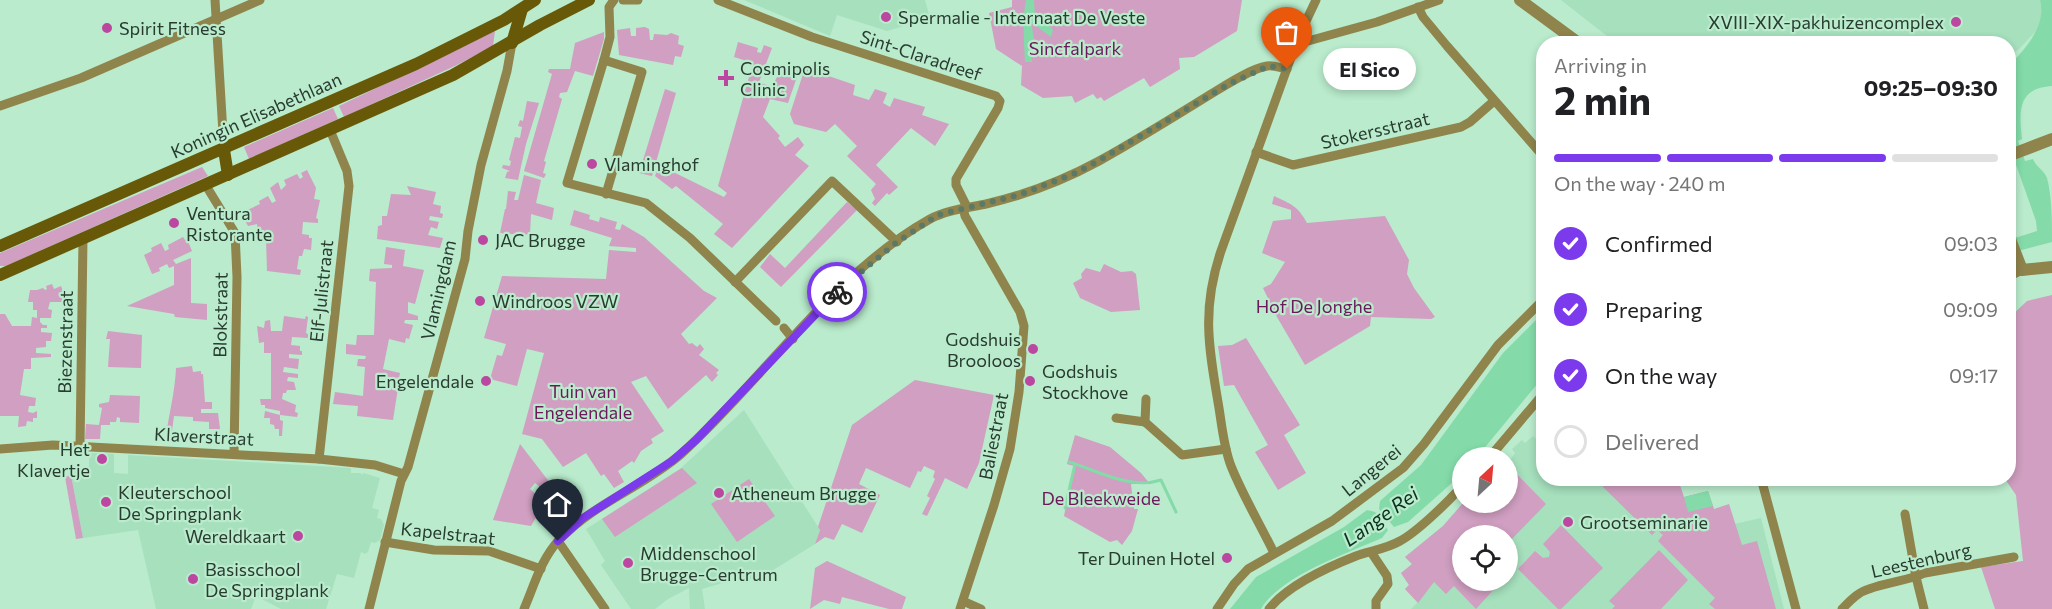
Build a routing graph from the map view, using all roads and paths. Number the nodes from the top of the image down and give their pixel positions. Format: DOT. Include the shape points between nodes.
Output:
graph roads {
  1 [pos="215,0"];
  2 [pos="260,0"];
  3 [pos="535,0"];
  4 [pos="589,0"];
  5 [pos="614,0"];
  6 [pos="623,0"];
  7 [pos="638,0"];
  8 [pos="1316,0"];
  9 [pos="1439,0"];
  10 [pos="1520,0"];
  11 [pos="721,1"];
  12 [pos="523,4"];
  13 [pos="1418,7"];
  14 [pos="216,19"];
  15 [pos="1569,36"];
  16 [pos="1298,38"];
  17 [pos="512,42"];
  18 [pos="604,60"];
  19 [pos="1287,69"];
  20 [pos="1494,101"];
  21 [pos="0,106"];
  22 [pos="330,130"];
  23 [pos="2052,139"];
  24 [pos="1536,148"];
  25 [pos="224,150"];
  26 [pos="1256,152"];
  27 [pos="2016,153"];
  28 [pos="228,175"];
  29 [pos="205,184"];
  30 [pos="606,194"];
  31 [pos="965,208"];
  32 [pos="83,238"];
  33 [pos="897,242"];
  34 [pos="0,246"];
  35 [pos="2016,252"];
  36 [pos="2052,267"];
  37 [pos="2022,270"];
  38 [pos="2016,273"];
  39 [pos="0,275"];
  40 [pos="735,282"];
  41 [pos="1536,307"];
  42 [pos="793,339"];
  43 [pos="1146,399"];
  44 [pos="1536,402"];
  45 [pos="1116,418"];
  46 [pos="1145,422"];
  47 [pos="80,447"];
  48 [pos="1498,447"];
  49 [pos="0,449"];
  50 [pos="1226,449"];
  51 [pos="234,454"];
  52 [pos="319,459"];
  53 [pos="404,474"];
  54 [pos="1763,486"];
  55 [pos="1452,495"];
  56 [pos="1905,514"];
  57 [pos="558,541"];
  58 [pos="385,542"];
  59 [pos="1371,552"];
  60 [pos="1274,553"];
  61 [pos="2014,557"];
  62 [pos="541,568"];
  63 [pos="1916,577"];
  64 [pos="962,605"];
  65 [pos="369,609"];
  66 [pos="524,609"];
  67 [pos="606,609"];
  68 [pos="981,609"];
  69 [pos="1217,609"];
  70 [pos="1269,609"];
  71 [pos="1376,609"];
  72 [pos="1796,609"];
  73 [pos="1842,609"];
  74 [pos="1924,609"];
  1 -- 14 [label="street"];
  2 -- 14 [label="street"];
  3 -- 12 [label="main road, Koningin Elisabethlaan"];
  4 -- 17 [label="main road"];
  5 -- 18 [label="street" via="609,7 610,37"];
  6 -- 7 [label="street"];
  8 -- 16 [label="street"];
  9 -- 13 [label="street"];
  10 -- 15 [label="street"];
  11 -- 31 [label="street, Sint-Claradreef" via="812,37 996,96 1000,101 998,108 956,179"];
  12 -- 17 [label="main road"];
  12 -- 25 [label="main road, Koningin Elisabethlaan" via="451,48"];
  13 -- 16 [label="street" via="1308,41"];
  13 -- 20 [label="street"];
  14 -- 21 [label="street" via="81,78"];
  14 -- 25 [label="street"];
  16 -- 19 [label="street"];
  17 -- 22 [label="main road" via="453,75"];
  17 -- 53 [label="street, Vlamingdam" via="481,165 465,259"];
  18 -- 30 [label="street" via="642,72"];
  18 -- 30 [label="street" via="567,183"];
  19 -- 26 [label="street"];
  19 -- 31 [label="street" via="1268,66 1229,84 1076,173 1019,195"];
  20 -- 24 [label="street"];
  20 -- 26 [label="street, Stokersstraat" via="1461,126 1293,165"];
  22 -- 28 [label="main road"];
  22 -- 52 [label="street, Elf-Julistraat" via="349,186"];
  23 -- 27 [label="street"];
  25 -- 28 [label="main road"];
  25 -- 34 [label="main road, Koningin Elisabethlaan"];
  26 -- 50 [label="street" via="1215,268 1209,300 1209,348"];
  28 -- 29 [label="main road"];
  29 -- 32 [label="main road"];
  29 -- 51 [label="street, Blokstraat" via="235,233"];
  30 -- 40 [label="street" via="646,203 690,238"];
  31 -- 33 [label="street" via="938,215"];
  31 -- 64 [label="street, Baliestraat" via="965,216 1020,312 1024,326 1010,449"];
  32 -- 39 [label="main road"];
  32 -- 47 [label="street, Biezenstraat"];
  33 -- 40 [label="street" via="832,181"];
  33 -- 42 [label="street" via="844,284"];
  35 -- 37 [label="street"];
  36 -- 37 [label="street"];
  37 -- 38 [label="street"];
  40 -- 42 [label="street"];
  41 -- 60 [label="street, Langerei" via="1498,345 1403,468 1332,521"];
  42 -- 57 [label="street" via="672,461 583,518"];
  43 -- 46 [label="street"];
  44 -- 48 [label="street"];
  45 -- 46 [label="street"];
  46 -- 50 [label="street" via="1182,455"];
  47 -- 49 [label="street, Klaverstraat"];
  47 -- 51 [label="street, Klaverstraat"];
  50 -- 60 [label="street"];
  51 -- 52 [label="street, Klaverstraat"];
  52 -- 53 [label="street, Klaverstraat" via="375,465"];
  53 -- 58 [label="street, Vlamingdam"];
  54 -- 72 [label="street"];
  55 -- 59 [label="street" via="1405,538"];
  56 -- 63 [label="street"];
  57 -- 62 [label="street"];
  57 -- 67 [label="street"];
  58 -- 62 [label="street, Kapelstraat" via="434,550 489,551"];
  58 -- 65 [label="street, Vlamingdam"];
  59 -- 70 [label="street" via="1295,587"];
  59 -- 71 [label="street" via="1388,576"];
  60 -- 69 [label="street, Langerei" via="1248,569"];
  61 -- 63 [label="street, Leestenburg"];
  62 -- 66 [label="street"];
  63 -- 73 [label="street, Leestenburg" via="1868,589"];
  63 -- 74 [label="street"];
  64 -- 68 [label="street"];
}
